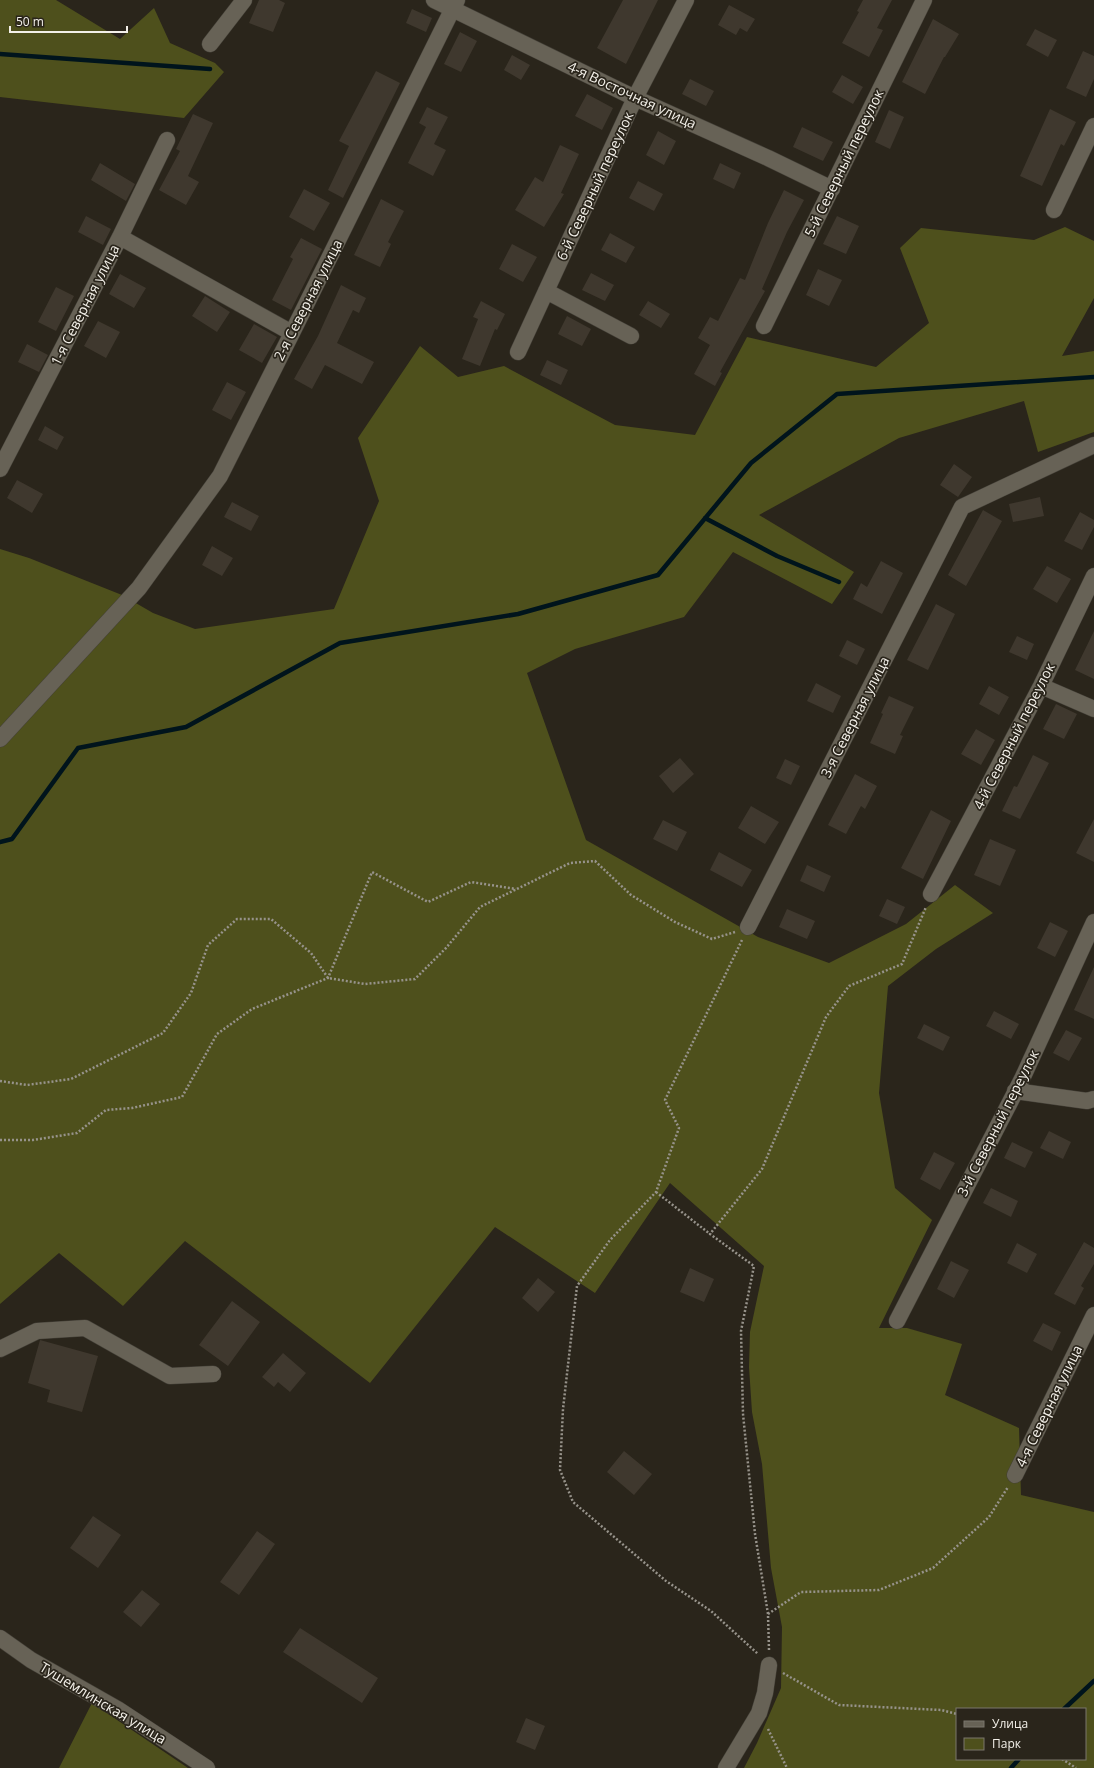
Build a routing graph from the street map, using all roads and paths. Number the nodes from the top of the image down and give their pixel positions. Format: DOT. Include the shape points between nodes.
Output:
graph roads {
  1 [pos="244,0"];
  2 [pos="434,0"];
  3 [pos="686,0"];
  4 [pos="924,0"];
  5 [pos="455,5"];
  6 [pos="210,44"];
  7 [pos="635,98"];
  8 [pos="1094,126"];
  9 [pos="167,140"];
  10 [pos="832,189"];
  11 [pos="1054,210"];
  12 [pos="120,237"];
  13 [pos="546,291"];
  14 [pos="764,326"];
  15 [pos="292,333"];
  16 [pos="632,336"];
  17 [pos="518,352"];
  18 [pos="1094,445"];
  19 [pos="0,469"];
  20 [pos="1094,576"];
  21 [pos="1041,686"];
  22 [pos="1094,709"];
  23 [pos="0,739"];
  24 [pos="516,889"];
  25 [pos="931,894"];
  26 [pos="1094,922"];
  27 [pos="748,927"];
  28 [pos="328,978"];
  29 [pos="0,1081"];
  30 [pos="1016,1091"];
  31 [pos="1094,1100"];
  32 [pos="0,1140"];
  33 [pos="656,1192"];
  34 [pos="710,1234"];
  35 [pos="1094,1315"];
  36 [pos="897,1321"];
  37 [pos="0,1349"];
  38 [pos="213,1374"];
  39 [pos="1015,1475"];
  40 [pos="768,1614"];
  41 [pos="0,1638"];
  42 [pos="769,1665"];
  43 [pos="759,1712"];
  44 [pos="956,1714"];
  45 [pos="1064,1760"];
  46 [pos="207,1768"];
  47 [pos="726,1768"];
  48 [pos="787,1768"];
  49 [pos="1076,1768"];
  1 -- 6 [label="street"];
  2 -- 5 [label="street, 4-я Восточная улица"];
  3 -- 7 [label="street, 6-й Северный переулок"];
  4 -- 10 [label="street, 5-й Северный переулок"];
  5 -- 7 [label="street, 4-я Восточная улица"];
  5 -- 15 [label="street, 2-я Северная улица"];
  7 -- 10 [label="street, 4-я Восточная улица"];
  7 -- 13 [label="street, 6-й Северный переулок"];
  8 -- 11 [label="street"];
  9 -- 12 [label="street, 1-я Северная улица"];
  10 -- 14 [label="street, 5-й Северный переулок"];
  12 -- 15 [label="street"];
  12 -- 19 [label="street, 1-я Северная улица"];
  13 -- 16 [label="street"];
  13 -- 17 [label="street, 6-й Северный переулок"];
  15 -- 23 [label="street, 2-я Северная улица" via="220,476 139,588"];
  18 -- 27 [label="street, 3-я Северная улица" via="962,507"];
  20 -- 21 [label="street, 4-й Северный переулок"];
  21 -- 22 [label="street"];
  21 -- 25 [label="street, 4-й Северный переулок"];
  24 -- 27 [label="path" via="570,863 595,861 632,895 676,922 712,939"];
  24 -- 28 [label="path" via="480,907 446,948 415,979 365,984"];
  24 -- 28 [label="path" via="471,882 428,902 372,872"];
  25 -- 34 [label="path" via="902,964 848,986 826,1017 762,1169"];
  26 -- 30 [label="street, 3-й Северный переулок"];
  27 -- 33 [label="path" via="665,1100 679,1128"];
  28 -- 29 [label="path" via="311,953 271,919 237,919 208,945 191,992 163,1033 71,1079 27,1085"];
  28 -- 32 [label="path" via="252,1009 217,1034 182,1097 132,1108 106,1110 77,1133 33,1140"];
  30 -- 31 [label="street"];
  30 -- 36 [label="street, 3-й Северный переулок"];
  33 -- 34 [label="path"];
  33 -- 42 [label="path" via="610,1240 577,1286 563,1409 560,1470 573,1502 666,1581 711,1611"];
  34 -- 40 [label="path" via="754,1266 741,1332 743,1414 755,1534"];
  35 -- 39 [label="street, 4-я Северная улица"];
  37 -- 38 [label="street" via="37,1331 85,1328 170,1376"];
  39 -- 40 [label="path" via="989,1517 933,1568 879,1590 801,1592"];
  40 -- 42 [label="path"];
  41 -- 46 [label="street, Тушемлинская улица" via="32,1660 119,1710"];
  42 -- 43 [label="street"];
  42 -- 44 [label="path" via="838,1705 941,1710"];
  43 -- 47 [label="street"];
  43 -- 48 [label="path"];
  45 -- 49 [label="path"];
}
